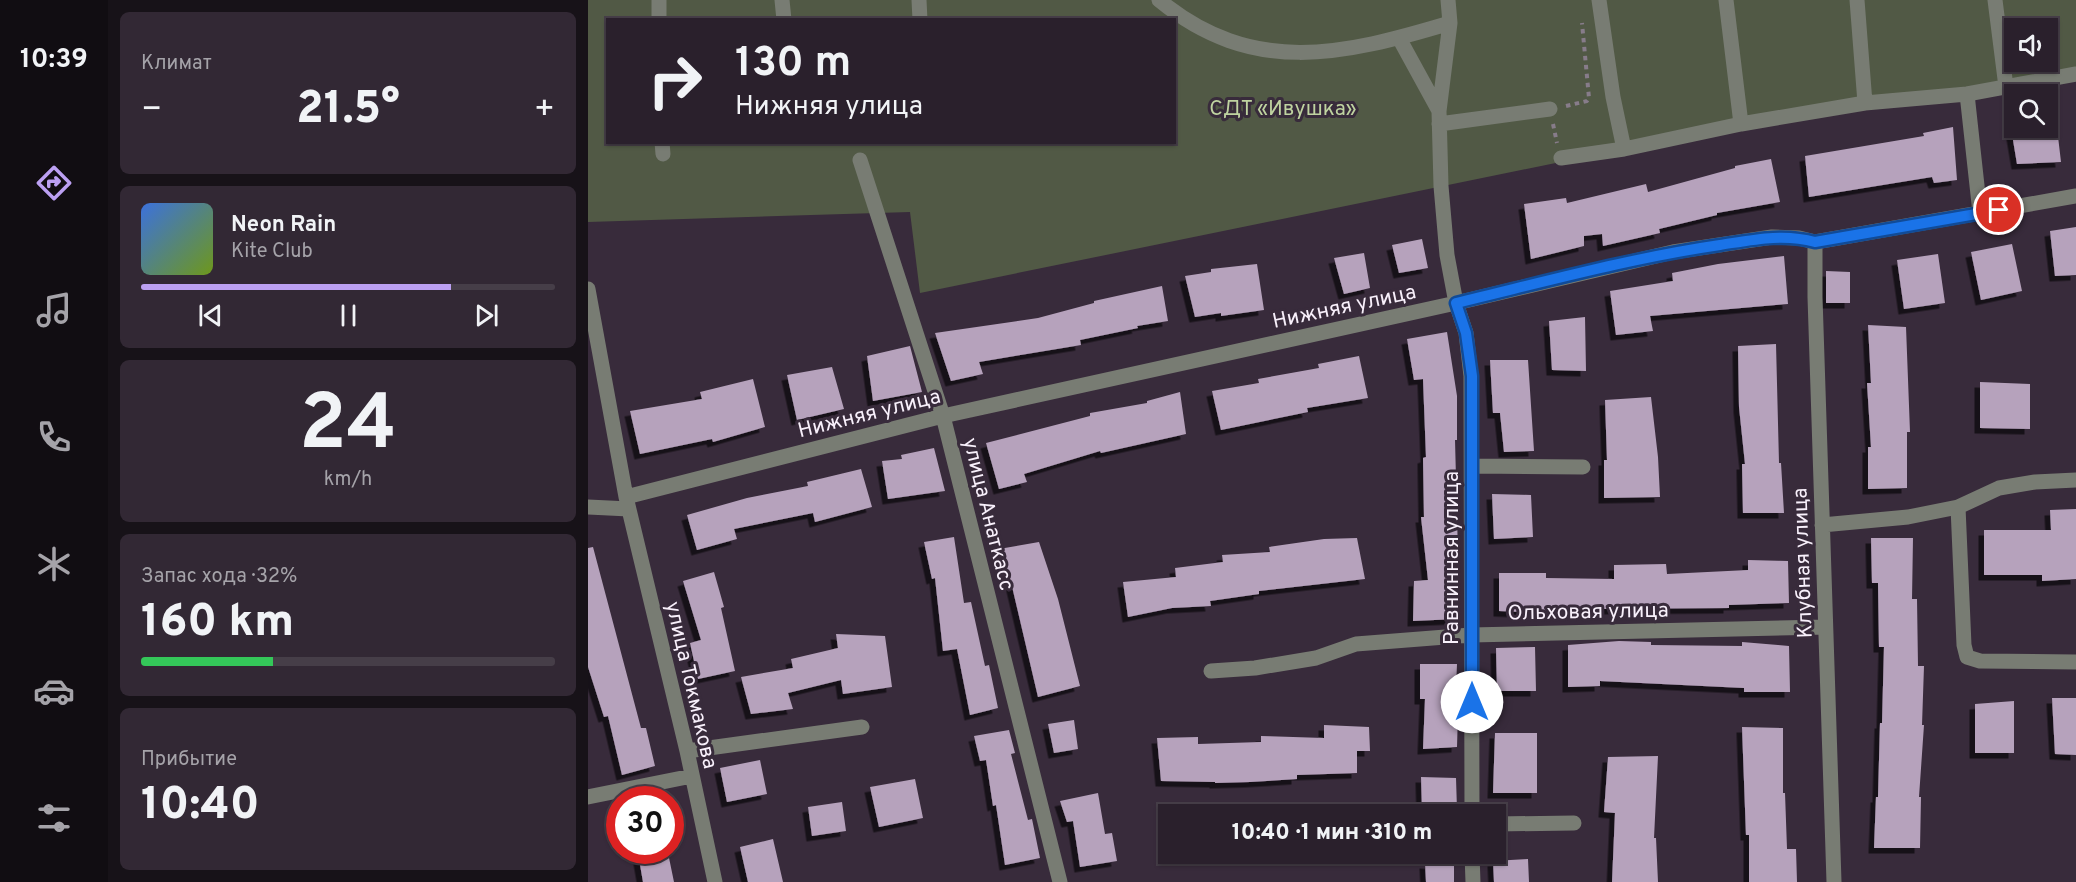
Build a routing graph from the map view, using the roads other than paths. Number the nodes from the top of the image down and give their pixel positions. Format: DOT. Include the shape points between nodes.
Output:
graph roads {
  1 [pos="659,0"];
  2 [pos="782,0"];
  3 [pos="919,0"];
  4 [pos="1159,0"];
  5 [pos="1448,0"];
  6 [pos="1599,0"];
  7 [pos="1726,0"];
  8 [pos="1857,0"];
  9 [pos="1995,0"];
  10 [pos="660,18"];
  11 [pos="783,18"];
  12 [pos="920,18"];
  13 [pos="1450,23"];
  14 [pos="1399,38"];
  15 [pos="2076,74"];
  16 [pos="2006,84"];
  17 [pos="2022,84"];
  18 [pos="2004,87"];
  19 [pos="1967,94"];
  20 [pos="1865,103"];
  21 [pos="1550,109"];
  22 [pos="1439,118"];
  23 [pos="1741,124"];
  24 [pos="1624,149"];
  25 [pos="1561,158"];
  26 [pos="860,160"];
  27 [pos="2076,196"];
  28 [pos="1980,213"];
  29 [pos="1815,242"];
  30 [pos="588,289"];
  31 [pos="1456,303"];
  32 [pos="943,416"];
  33 [pos="1473,466"];
  34 [pos="1583,467"];
  35 [pos="2076,480"];
  36 [pos="628,503"];
  37 [pos="588,507"];
  38 [pos="1958,507"];
  39 [pos="1822,525"];
  40 [pos="1825,627"];
  41 [pos="1471,635"];
  42 [pos="2076,662"];
  43 [pos="1211,671"];
  44 [pos="862,727"];
  45 [pos="687,750"];
  46 [pos="692,776"];
  47 [pos="588,797"];
  48 [pos="1472,804"];
  49 [pos="1574,822"];
  50 [pos="1506,824"];
  51 [pos="1473,864"];
  52 [pos="715,882"];
  53 [pos="1060,882"];
  54 [pos="1473,882"];
  55 [pos="1834,882"];
  1 -- 10 [label="street"];
  2 -- 11 [label="street"];
  3 -- 12 [label="street"];
  4 -- 14 [label="street" via="1183,19 1218,37 1257,49 1320,53"];
  5 -- 13 [label="street, Равнинная улица"];
  6 -- 24 [label="street" via="1612,97"];
  7 -- 23 [label="street"];
  8 -- 20 [label="street"];
  9 -- 16 [label="street"];
  13 -- 14 [label="street"];
  13 -- 22 [label="street, Равнинная улица"];
  14 -- 22 [label="street"];
  15 -- 17 [label="street"];
  18 -- 19 [label="street"];
  19 -- 20 [label="street"];
  19 -- 28 [label="street"];
  20 -- 23 [label="street"];
  21 -- 22 [label="street"];
  22 -- 31 [label="street, Равнинная улица" via="1447,255"];
  23 -- 24 [label="street"];
  24 -- 25 [label="street"];
  26 -- 32 [label="street, улица Анаткасс"];
  27 -- 28 [label="street, Нижняя улица"];
  28 -- 29 [label="street, Нижняя улица"];
  29 -- 31 [label="street, Нижняя улица" via="1799,237 1772,237 1672,252"];
  29 -- 39 [label="street, Клубная улица"];
  30 -- 36 [label="street, улица Токмакова"];
  31 -- 32 [label="street, Нижняя улица"];
  31 -- 33 [label="street, Равнинная улица" via="1466,333 1472,376"];
  32 -- 36 [label="street, Нижняя улица"];
  32 -- 53 [label="street, улица Анаткасс"];
  33 -- 34 [label="street"];
  33 -- 41 [label="street, Равнинная улица"];
  35 -- 38 [label="street" via="1999,488"];
  36 -- 37 [label="street, Нижняя улица"];
  36 -- 45 [label="street, улица Токмакова"];
  38 -- 39 [label="street" via="1908,517"];
  38 -- 42 [label="street" via="1967,657 1980,661"];
  39 -- 40 [label="street, Клубная улица"];
  40 -- 41 [label="street, Ольховая улица"];
  40 -- 55 [label="street, Клубная улица"];
  41 -- 43 [label="street, Ольховая улица" via="1356,644 1316,658"];
  41 -- 48 [label="street, Равнинная улица"];
  44 -- 45 [label="street"];
  45 -- 46 [label="street, улица Токмакова"];
  46 -- 47 [label="street"];
  46 -- 52 [label="street, улица Токмакова"];
  49 -- 50 [label="street"];
  51 -- 54 [label="street"];
}
